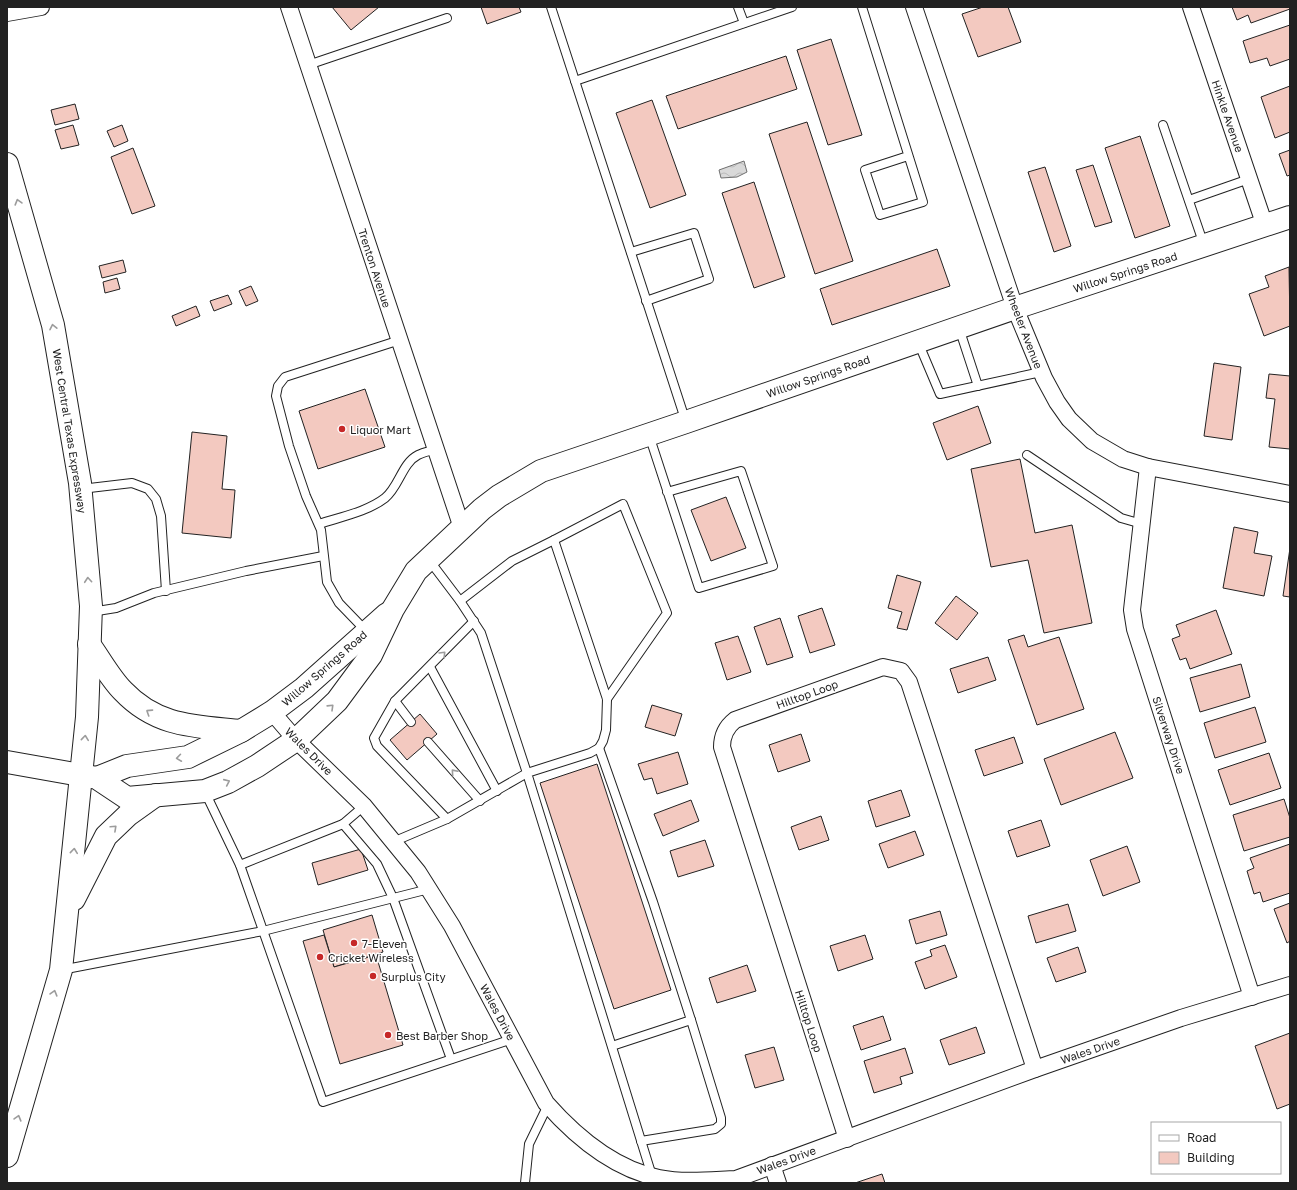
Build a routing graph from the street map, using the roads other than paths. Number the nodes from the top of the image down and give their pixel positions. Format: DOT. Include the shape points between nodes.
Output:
graph roads {
  1 [pos="40,7"];
  2 [pos="289,7"];
  3 [pos="551,7"];
  4 [pos="738,7"];
  5 [pos="790,7"];
  6 [pos="862,7"];
  7 [pos="914,7"];
  8 [pos="1191,7"];
  9 [pos="7,13"];
  10 [pos="447,18"];
  11 [pos="744,23"];
  12 [pos="308,65"];
  13 [pos="575,81"];
  14 [pos="1163,125"];
  15 [pos="908,156"];
  16 [pos="7,164"];
  17 [pos="1249,180"];
  18 [pos="1189,200"];
  19 [pos="1290,217"];
  20 [pos="1265,226"];
  21 [pos="1204,246"];
  22 [pos="631,252"];
  23 [pos="646,301"];
  24 [pos="1015,308"];
  25 [pos="959,327"];
  26 [pos="400,340"];
  27 [pos="917,342"];
  28 [pos="1041,372"];
  29 [pos="978,386"];
  30 [pos="686,422"];
  31 [pos="648,434"];
  32 [pos="436,449"];
  33 [pos="1027,454"];
  34 [pos="1148,467"];
  35 [pos="80,489"];
  36 [pos="667,492"];
  37 [pos="1290,494"];
  38 [pos="319,524"];
  39 [pos="1142,524"];
  40 [pos="462,528"];
  41 [pos="554,540"];
  42 [pos="323,556"];
  43 [pos="428,560"];
  44 [pos="166,591"];
  45 [pos="460,601"];
  46 [pos="393,609"];
  47 [pos="90,612"];
  48 [pos="474,621"];
  49 [pos="366,631"];
  50 [pos="89,644"];
  51 [pos="430,667"];
  52 [pos="607,699"];
  53 [pos="395,701"];
  54 [pos="272,712"];
  55 [pos="411,722"];
  56 [pos="241,731"];
  57 [pos="296,740"];
  58 [pos="428,742"];
  59 [pos="599,748"];
  60 [pos="7,762"];
  61 [pos="527,773"];
  62 [pos="89,777"];
  63 [pos="205,791"];
  64 [pos="497,791"];
  65 [pos="156,795"];
  66 [pos="480,801"];
  67 [pos="364,806"];
  68 [pos="447,819"];
  69 [pos="343,824"];
  70 [pos="395,841"];
  71 [pos="240,865"];
  72 [pos="430,889"];
  73 [pos="393,898"];
  74 [pos="68,910"];
  75 [pos="263,932"];
  76 [pos="61,970"];
  77 [pos="1290,985"];
  78 [pos="1252,997"];
  79 [pos="691,1020"];
  80 [pos="512,1039"];
  81 [pos="612,1046"];
  82 [pos="451,1059"];
  83 [pos="1035,1069"];
  84 [pos="548,1106"];
  85 [pos="847,1138"];
  86 [pos="641,1141"];
  87 [pos="7,1156"];
  88 [pos="772,1165"];
  89 [pos="659,1179"];
  90 [pos="525,1183"];
  91 [pos="778,1183"];
  1 -- 9 [label="street"];
  2 -- 12 [label="street, Trenton Avenue"];
  3 -- 13 [label="lane"];
  4 -- 11 [label="lane"];
  5 -- 11 [label="lane"];
  6 -- 15 [label="lane"];
  7 -- 24 [label="street, Wheeler Avenue"];
  8 -- 17 [label="street, Hinkle Avenue"];
  10 -- 12 [label="lane"];
  11 -- 13 [label="lane"];
  12 -- 26 [label="street, Trenton Avenue"];
  13 -- 22 [label="lane"];
  14 -- 18 [label="lane"];
  15 -- 15 [label="lane" via="865,170 880,215 923,202"];
  35 -- 16 [label="street, West Central Texas Expressway, one-way" via="53,325"];
  17 -- 18 [label="lane"];
  17 -- 20 [label="street, Hinkle Avenue"];
  18 -- 21 [label="lane"];
  19 -- 20 [label="street, Willow Springs Road"];
  20 -- 21 [label="street, Willow Springs Road"];
  21 -- 24 [label="street, Willow Springs Road"];
  22 -- 23 [label="lane"];
  22 -- 23 [label="lane" via="694,233 709,279"];
  23 -- 30 [label="lane"];
  24 -- 25 [label="street, Willow Springs Road"];
  24 -- 28 [label="street, Wheeler Avenue"];
  25 -- 27 [label="street, Willow Springs Road"];
  25 -- 29 [label="lane"];
  26 -- 32 [label="street, Trenton Avenue"];
  26 -- 38 [label="lane" via="285,377 278,386 276,396 289,446 306,496"];
  27 -- 29 [label="lane" via="940,394"];
  27 -- 30 [label="street, Willow Springs Road"];
  28 -- 29 [label="lane"];
  28 -- 34 [label="street, Wheeler Avenue" via="1069,419 1092,441 1123,459"];
  30 -- 31 [label="street, Willow Springs Road"];
  31 -- 36 [label="lane"];
  31 -- 40 [label="street, Willow Springs Road" via="541,471 499,496"];
  32 -- 38 [label="lane" via="414,458 403,470 394,489 384,499"];
  32 -- 40 [label="street, Trenton Avenue"];
  33 -- 39 [label="lane" via="1121,518"];
  34 -- 37 [label="street, Wheeler Avenue"];
  34 -- 39 [label="street, Silverway Drive"];
  35 -- 44 [label="lane" via="132,483 148,489 156,498 161,516"];
  47 -- 35 [label="street, West Central Texas Expressway, one-way"];
  36 -- 36 [label="lane" via="699,588 773,566 741,471"];
  38 -- 42 [label="lane" via="323,539"];
  39 -- 78 [label="street, Silverway Drive" via="1132,610 1135,630"];
  40 -- 43 [label="street, Willow Springs Road"];
  41 -- 45 [label="lane" via="512,562"];
  41 -- 52 [label="lane"];
  41 -- 52 [label="lane" via="623,504 666,613"];
  42 -- 44 [label="lane" via="246,571"];
  42 -- 49 [label="lane" via="332,595"];
  43 -- 45 [label="lane"];
  43 -- 46 [label="street, Willow Springs Road" via="416,571"];
  44 -- 47 [label="lane" via="116,608"];
  45 -- 48 [label="lane"];
  46 -- 49 [label="street, Willow Springs Road"];
  57 -- 46 [label="street, Willow Springs Road, one-way" via="337,701 350,684 371,655"];
  47 -- 50 [label="street, West Central Texas Expressway"];
  51 -- 48 [label="lane, one-way"];
  48 -- 61 [label="lane" via="487,648"];
  49 -- 54 [label="street, Willow Springs Road" via="304,688"];
  56 -- 50 [label="street, one-way" via="181,725 151,714 122,691"];
  62 -- 50 [label="street, West Central Texas Expressway, one-way"];
  51 -- 53 [label="lane"];
  51 -- 64 [label="lane"];
  52 -- 59 [label="lane" via="606,730"];
  53 -- 55 [label="lane"];
  53 -- 68 [label="lane" via="377,728 375,742"];
  54 -- 56 [label="street, Willow Springs Road"];
  54 -- 57 [label="street, Wales Drive"];
  56 -- 62 [label="street, Willow Springs Road, one-way" via="188,757 127,766"];
  63 -- 57 [label="street, Willow Springs Road, one-way" via="257,766"];
  57 -- 67 [label="street, Wales Drive"];
  66 -- 58 [label="lane, one-way"];
  59 -- 61 [label="lane"];
  59 -- 79 [label="lane"];
  60 -- 62 [label="street"];
  61 -- 64 [label="lane"];
  61 -- 81 [label="lane"];
  62 -- 65 [label="street, Willow Springs Road" via="127,798"];
  74 -- 62 [label="street, West Central Texas Expressway, one-way"];
  63 -- 65 [label="street, Willow Springs Road"];
  63 -- 71 [label="lane"];
  64 -- 66 [label="lane"];
  74 -- 65 [label="street, one-way" via="106,836 128,815"];
  66 -- 68 [label="lane"];
  67 -- 69 [label="lane"];
  67 -- 70 [label="street, Wales Drive"];
  68 -- 70 [label="lane"];
  69 -- 71 [label="lane"];
  69 -- 73 [label="lane" via="377,864"];
  70 -- 72 [label="street, Wales Drive"];
  71 -- 75 [label="lane"];
  72 -- 73 [label="lane"];
  72 -- 80 [label="street, Wales Drive"];
  73 -- 75 [label="lane"];
  73 -- 82 [label="lane"];
  74 -- 76 [label="street, West Central Texas Expressway"];
  75 -- 76 [label="lane"];
  75 -- 82 [label="lane" via="323,1102"];
  87 -- 76 [label="street, West Central Texas Expressway, one-way"];
  77 -- 78 [label="street, Wales Drive"];
  78 -- 83 [label="street, Wales Drive" via="1181,1018"];
  79 -- 81 [label="lane"];
  79 -- 86 [label="lane" via="721,1124 715,1129"];
  80 -- 82 [label="lane"];
  80 -- 84 [label="street, Wales Drive"];
  81 -- 86 [label="lane"];
  83 -- 85 [label="street, Wales Drive"];
  83 -- 85 [label="street, Hilltop Loop" via="909,682 901,671 883,667 736,720 729,724 722,737 722,747"];
  84 -- 89 [label="street, Wales Drive" via="604,1156"];
  84 -- 90 [label="lane" via="529,1144"];
  85 -- 88 [label="street, Wales Drive"];
  86 -- 89 [label="lane"];
  88 -- 89 [label="street, Wales Drive" via="736,1179"];
  88 -- 91 [label="street"];
}
